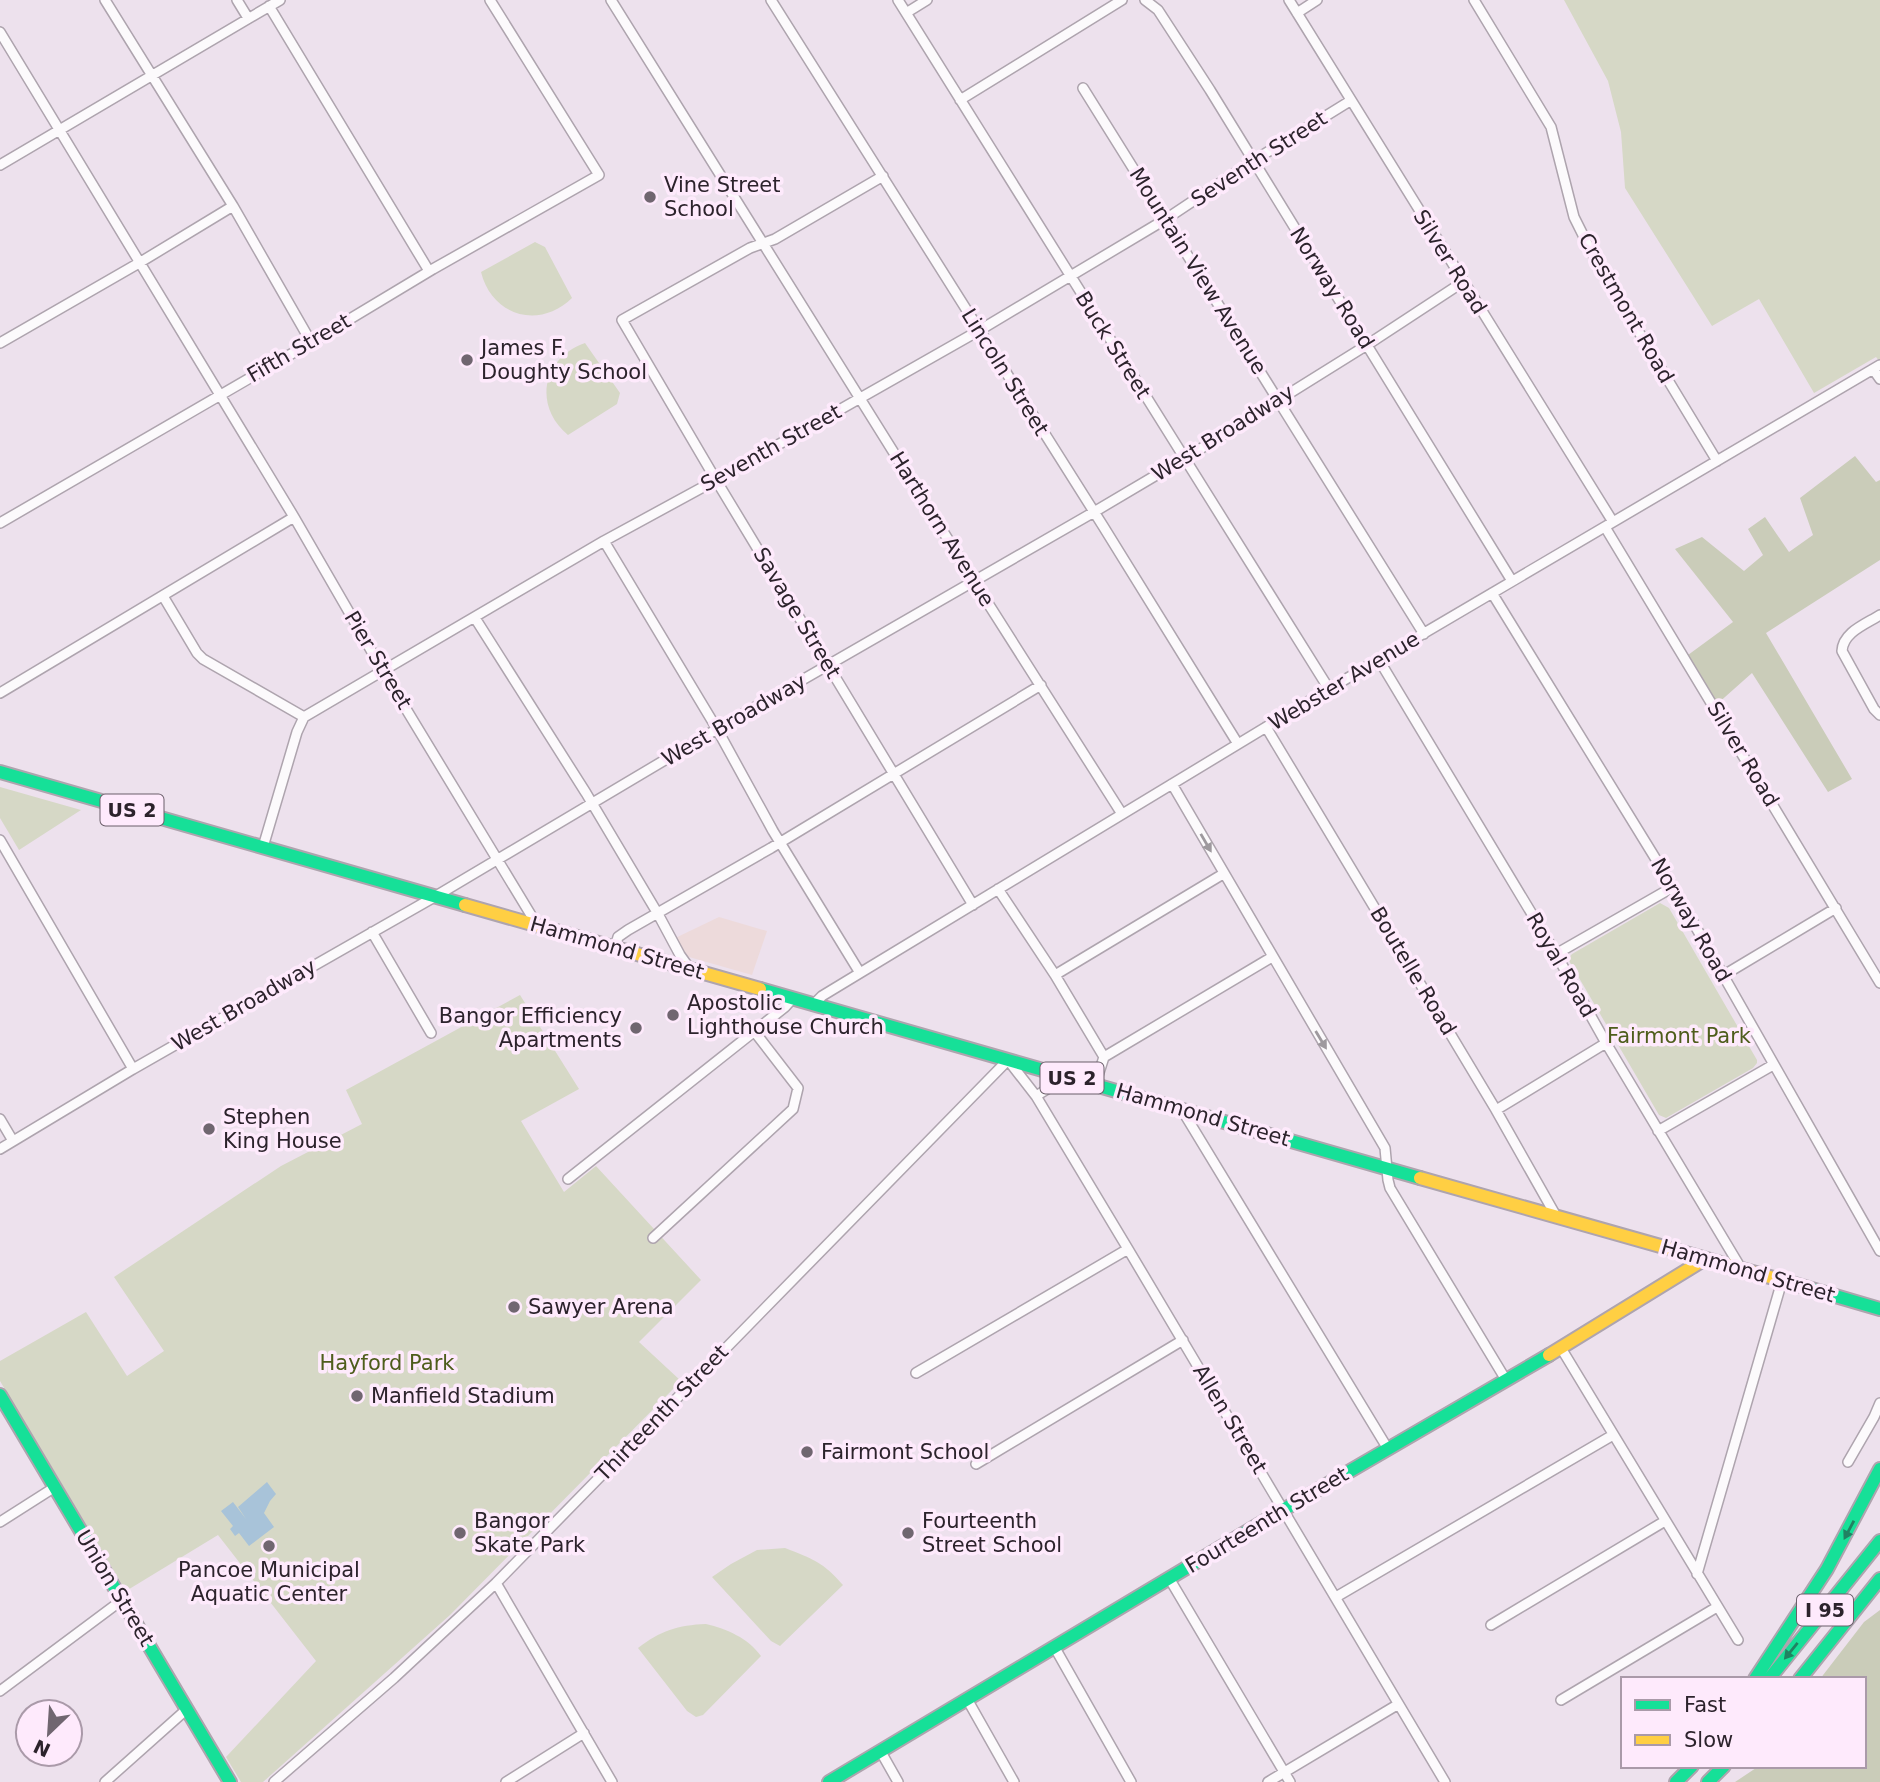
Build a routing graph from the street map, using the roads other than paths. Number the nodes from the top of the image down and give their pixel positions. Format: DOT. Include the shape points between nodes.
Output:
graph roads {
  1 [pos="105,0"];
  2 [pos="237,0"];
  3 [pos="280,0"];
  4 [pos="490,0"];
  5 [pos="611,0"];
  6 [pos="771,0"];
  7 [pos="898,0"];
  8 [pos="927,0"];
  9 [pos="1122,0"];
  10 [pos="1145,0"];
  11 [pos="1289,0"];
  12 [pos="1317,0"];
  13 [pos="1474,0"];
  14 [pos="269,6"];
  15 [pos="906,13"];
  16 [pos="1297,13"];
  17 [pos="248,19"];
  18 [pos="0,32"];
  19 [pos="151,75"];
  20 [pos="1083,88"];
  21 [pos="960,100"];
  22 [pos="1350,101"];
  23 [pos="59,131"];
  24 [pos="1253,161"];
  25 [pos="0,165"];
  26 [pos="883,176"];
  27 [pos="233,206"];
  28 [pos="1166,219"];
  29 [pos="763,243"];
  30 [pos="139,263"];
  31 [pos="429,271"];
  32 [pos="1070,276"];
  33 [pos="1463,282"];
  34 [pos="980,330"];
  35 [pos="311,342"];
  36 [pos="0,344"];
  37 [pos="1367,345"];
  38 [pos="1877,367"];
  39 [pos="1880,379"];
  40 [pos="219,395"];
  41 [pos="860,398"];
  42 [pos="1278,400"];
  43 [pos="1184,458"];
  44 [pos="1717,461"];
  45 [pos="716,480"];
  46 [pos="1094,512"];
  47 [pos="294,517"];
  48 [pos="0,523"];
  49 [pos="1609,525"];
  50 [pos="604,541"];
  51 [pos="975,581"];
  52 [pos="1512,581"];
  53 [pos="1492,593"];
  54 [pos="163,596"];
  55 [pos="1880,615"];
  56 [pos="475,618"];
  57 [pos="1424,634"];
  58 [pos="1379,660"];
  59 [pos="829,665"];
  60 [pos="383,671"];
  61 [pos="1041,685"];
  62 [pos="1329,690"];
  63 [pos="0,693"];
  64 [pos="1880,715"];
  65 [pos="304,717"];
  66 [pos="1266,727"];
  67 [pos="717,729"];
  68 [pos="1238,744"];
  69 [pos="0,772"];
  70 [pos="893,774"];
  71 [pos="1172,784"];
  72 [pos="592,803"];
  73 [pos="1122,814"];
  74 [pos="781,842"];
  75 [pos="1,844"];
  76 [pos="263,847"];
  77 [pos="497,859"];
  78 [pos="1223,874"];
  79 [pos="1673,887"];
  80 [pos="998,889"];
  81 [pos="436,897"];
  82 [pos="973,905"];
  83 [pos="1836,908"];
  84 [pos="658,914"];
  85 [pos="537,925"];
  86 [pos="372,932"];
  87 [pos="615,948"];
  88 [pos="1556,954"];
  89 [pos="1272,957"];
  90 [pos="690,969"];
  91 [pos="860,973"];
  92 [pos="1055,975"];
  93 [pos="1724,975"];
  94 [pos="1880,983"];
  95 [pos="793,998"];
  96 [pos="814,1004"];
  97 [pos="754,1031"];
  98 [pos="430,1033"];
  99 [pos="1606,1043"];
  100 [pos="1104,1057"];
  101 [pos="1008,1060"];
  102 [pos="1773,1065"];
  103 [pos="133,1069"];
  104 [pos="1067,1077"];
  105 [pos="1095,1085"];
  106 [pos="1036,1096"];
  107 [pos="1182,1110"];
  108 [pos="1496,1110"];
  109 [pos="0,1119"];
  110 [pos="1658,1131"];
  111 [pos="13,1141"];
  112 [pos="0,1149"];
  113 [pos="1387,1168"];
  114 [pos="568,1179"];
  115 [pos="1556,1216"];
  116 [pos="653,1238"];
  117 [pos="1128,1249"];
  118 [pos="1880,1251"];
  119 [pos="1706,1259"];
  120 [pos="1742,1269"];
  121 [pos="1782,1281"];
  122 [pos="1880,1309"];
  123 [pos="1183,1340"];
  124 [pos="1561,1348"];
  125 [pos="916,1373"];
  126 [pos="1506,1380"];
  127 [pos="0,1395"];
  128 [pos="1880,1403"];
  129 [pos="1613,1435"];
  130 [pos="1388,1448"];
  131 [pos="1848,1462"];
  132 [pos="976,1464"];
  133 [pos="1880,1469"];
  134 [pos="55,1487"];
  135 [pos="1283,1510"];
  136 [pos="1665,1521"];
  137 [pos="0,1522"];
  138 [pos="1880,1541"];
  139 [pos="1698,1574"];
  140 [pos="1169,1578"];
  141 [pos="1880,1579"];
  142 [pos="496,1583"];
  143 [pos="1336,1597"];
  144 [pos="1880,1597"];
  145 [pos="122,1600"];
  146 [pos="1717,1607"];
  147 [pos="1491,1625"];
  148 [pos="1738,1640"];
  149 [pos="1055,1648"];
  150 [pos="1814,1661"];
  151 [pos="1756,1677"];
  152 [pos="1771,1677"];
  153 [pos="1802,1677"];
  154 [pos="0,1691"];
  155 [pos="967,1699"];
  156 [pos="1561,1700"];
  157 [pos="1397,1705"];
  158 [pos="187,1709"];
  159 [pos="584,1732"];
  160 [pos="881,1752"];
  161 [pos="1690,1768"];
  162 [pos="1722,1768"];
  163 [pos="1284,1772"];
  164 [pos="105,1782"];
  165 [pos="230,1782"];
  166 [pos="274,1782"];
  167 [pos="506,1782"];
  168 [pos="612,1782"];
  169 [pos="829,1782"];
  170 [pos="898,1782"];
  171 [pos="1014,1782"];
  172 [pos="1131,1782"];
  173 [pos="1268,1782"];
  174 [pos="1290,1782"];
  175 [pos="1445,1782"];
  176 [pos="1676,1782"];
  177 [pos="1709,1782"];
  1 -- 19 [label="street"];
  2 -- 17 [label="street"];
  3 -- 14 [label="street"];
  4 -- 31 [label="street, Fifth Street" via="599,175"];
  5 -- 29 [label="street, Harthorn Avenue"];
  6 -- 26 [label="street, Lincoln Street"];
  7 -- 15 [label="street, Buck Street"];
  8 -- 15 [label="street"];
  9 -- 21 [label="street"];
  10 -- 24 [label="street, Norway Road" via="1157,10"];
  11 -- 16 [label="street, Silver Road"];
  12 -- 16 [label="street"];
  13 -- 44 [label="street, Crestmont Road" via="1550,127 1574,217 1598,263"];
  14 -- 17 [label="street"];
  14 -- 31 [label="street"];
  15 -- 21 [label="street, Buck Street"];
  16 -- 22 [label="street, Silver Road"];
  17 -- 19 [label="street"];
  18 -- 23 [label="street, Pier Street"];
  19 -- 23 [label="street"];
  19 -- 27 [label="street"];
  20 -- 28 [label="street, Mountain View Avenue"];
  21 -- 32 [label="street, Buck Street"];
  22 -- 24 [label="street, Seventh Street"];
  22 -- 33 [label="street, Silver Road"];
  23 -- 25 [label="street"];
  23 -- 30 [label="street, Pier Street"];
  24 -- 28 [label="street, Seventh Street"];
  24 -- 37 [label="street, Norway Road"];
  26 -- 29 [label="street"];
  26 -- 34 [label="street, Lincoln Street"];
  27 -- 30 [label="street"];
  27 -- 35 [label="street"];
  28 -- 32 [label="street, Seventh Street"];
  28 -- 42 [label="street, Mountain View Avenue"];
  29 -- 41 [label="street, Harthorn Avenue"];
  29 -- 45 [label="street, Savage Street" via="622,320"];
  30 -- 36 [label="street"];
  30 -- 40 [label="street, Pier Street"];
  31 -- 35 [label="street, Fifth Street"];
  32 -- 34 [label="street, Seventh Street"];
  32 -- 43 [label="street, Buck Street"];
  33 -- 37 [label="street, West Broadway"];
  33 -- 49 [label="street, Silver Road"];
  34 -- 41 [label="street, Seventh Street"];
  34 -- 46 [label="street, Lincoln Street"];
  35 -- 40 [label="street, Fifth Street"];
  37 -- 42 [label="street, West Broadway"];
  37 -- 52 [label="street, Norway Road"];
  38 -- 39 [label="street"];
  38 -- 44 [label="street, Webster Avenue"];
  40 -- 47 [label="street, Pier Street"];
  40 -- 48 [label="street, Fifth Street"];
  41 -- 45 [label="street, Seventh Street"];
  41 -- 51 [label="street, Harthorn Avenue"];
  42 -- 43 [label="street, West Broadway"];
  42 -- 57 [label="street, Mountain View Avenue"];
  43 -- 46 [label="street, West Broadway"];
  43 -- 62 [label="street, Buck Street"];
  44 -- 49 [label="street, Webster Avenue"];
  45 -- 50 [label="street, Seventh Street"];
  45 -- 59 [label="street, Savage Street"];
  46 -- 51 [label="street, West Broadway"];
  46 -- 68 [label="street, Lincoln Street"];
  47 -- 54 [label="street"];
  47 -- 60 [label="street, Pier Street"];
  49 -- 52 [label="street, Webster Avenue"];
  49 -- 83 [label="street, Silver Road"];
  50 -- 56 [label="street, Seventh Street"];
  50 -- 67 [label="street"];
  51 -- 59 [label="street, West Broadway"];
  51 -- 61 [label="street, Harthorn Avenue"];
  52 -- 53 [label="street, Webster Avenue"];
  53 -- 57 [label="street, Webster Avenue"];
  53 -- 79 [label="street, Norway Road"];
  54 -- 63 [label="street"];
  54 -- 65 [label="street" via="203,659"];
  55 -- 64 [label="street" via="1849,635 1842,651"];
  56 -- 60 [label="street, Seventh Street"];
  56 -- 72 [label="street"];
  57 -- 58 [label="street, Webster Avenue"];
  58 -- 62 [label="street, Webster Avenue"];
  58 -- 88 [label="street, Royal Road"];
  59 -- 67 [label="street, West Broadway"];
  59 -- 70 [label="street, Savage Street"];
  60 -- 65 [label="street, Seventh Street"];
  60 -- 77 [label="street, Pier Street"];
  61 -- 70 [label="street"];
  61 -- 73 [label="street, Harthorn Avenue"];
  62 -- 66 [label="street, Webster Avenue"];
  65 -- 76 [label="street"];
  66 -- 68 [label="street, Webster Avenue"];
  66 -- 108 [label="street, Boutelle Road"];
  67 -- 72 [label="street, West Broadway"];
  67 -- 74 [label="street"];
  68 -- 71 [label="street, Webster Avenue"];
  69 -- 76 [label="main road, Hammond Street / US 2"];
  70 -- 74 [label="street"];
  70 -- 82 [label="street, Savage Street"];
  71 -- 73 [label="street, Webster Avenue"];
  71 -- 78 [label="street, one-way"];
  72 -- 77 [label="street, West Broadway"];
  72 -- 84 [label="street"];
  73 -- 80 [label="street, Webster Avenue"];
  74 -- 84 [label="street"];
  74 -- 91 [label="street"];
  75 -- 103 [label="street"];
  76 -- 81 [label="main road, Hammond Street / US 2"];
  77 -- 81 [label="street, West Broadway"];
  77 -- 85 [label="street, Pier Street"];
  78 -- 89 [label="street"];
  78 -- 92 [label="street"];
  79 -- 88 [label="street"];
  79 -- 93 [label="street, Norway Road"];
  80 -- 82 [label="street, Webster Avenue"];
  80 -- 92 [label="street"];
  81 -- 85 [label="main road, Hammond Street / US 2"];
  81 -- 86 [label="street, West Broadway"];
  82 -- 91 [label="street, Webster Avenue"];
  83 -- 93 [label="street"];
  83 -- 94 [label="street, Silver Road"];
  84 -- 87 [label="street" via="618,937"];
  84 -- 90 [label="street"];
  85 -- 87 [label="main road, Hammond Street / US 2"];
  86 -- 98 [label="street"];
  86 -- 103 [label="street, West Broadway"];
  87 -- 90 [label="main road, Hammond Street / US 2"];
  88 -- 99 [label="street, Royal Road"];
  89 -- 100 [label="street"];
  89 -- 113 [label="street, one-way" via="1385,1148"];
  90 -- 95 [label="main road, Hammond Street / US 2"];
  91 -- 96 [label="street, Webster Avenue"];
  92 -- 100 [label="street"];
  93 -- 102 [label="street, Norway Road"];
  95 -- 96 [label="main road, Hammond Street / US 2"];
  95 -- 97 [label="street"];
  96 -- 101 [label="main road, Hammond Street / US 2"];
  97 -- 114 [label="street"];
  97 -- 116 [label="street" via="798,1088 793,1109"];
  99 -- 108 [label="street"];
  99 -- 110 [label="street, Royal Road"];
  100 -- 105 [label="street"];
  101 -- 104 [label="main road, Hammond Street / US 2"];
  101 -- 106 [label="street, Allen Street"];
  101 -- 142 [label="street, Thirteenth Street"];
  102 -- 110 [label="street"];
  102 -- 118 [label="street, Norway Road"];
  103 -- 111 [label="street, West Broadway"];
  104 -- 105 [label="main road, Hammond Street / US 2"];
  104 -- 106 [label="street"];
  105 -- 107 [label="main road, Hammond Street / US 2"];
  106 -- 117 [label="street, Allen Street"];
  107 -- 113 [label="main road, Hammond Street / US 2"];
  107 -- 130 [label="street"];
  108 -- 115 [label="street, Boutelle Road"];
  109 -- 111 [label="street"];
  110 -- 120 [label="street, Royal Road"];
  111 -- 112 [label="street, West Broadway"];
  113 -- 115 [label="main road, Hammond Street / US 2"];
  113 -- 126 [label="street" via="1390,1188"];
  115 -- 119 [label="main road, Hammond Street / US 2"];
  117 -- 123 [label="street, Allen Street"];
  117 -- 125 [label="street"];
  119 -- 120 [label="main road, Hammond Street / US 2"];
  119 -- 124 [label="main road, Fourteenth Street"];
  120 -- 121 [label="main road, Hammond Street / US 2"];
  121 -- 122 [label="main road, Hammond Street / US 2"];
  121 -- 139 [label="street"];
  123 -- 132 [label="street"];
  123 -- 135 [label="street, Allen Street"];
  124 -- 126 [label="main road, Fourteenth Street"];
  124 -- 129 [label="street"];
  126 -- 130 [label="main road, Fourteenth Street"];
  127 -- 134 [label="main road, Union Street"];
  128 -- 131 [label="street"];
  129 -- 136 [label="street"];
  129 -- 143 [label="street"];
  130 -- 135 [label="main road, Fourteenth Street"];
  133 -- 151 [label="main road, one-way" via="1827,1569"];
  134 -- 137 [label="street"];
  134 -- 145 [label="main road, Union Street"];
  135 -- 140 [label="main road, Fourteenth Street"];
  135 -- 143 [label="street, Allen Street"];
  136 -- 139 [label="street"];
  136 -- 147 [label="street"];
  138 -- 152 [label="main road, I 95, one-way"];
  139 -- 146 [label="street"];
  140 -- 149 [label="main road, Fourteenth Street"];
  140 -- 163 [label="street"];
  141 -- 150 [label="main road, I 95"];
  142 -- 159 [label="street"];
  142 -- 166 [label="street, Thirteenth Street"];
  143 -- 157 [label="street, Allen Street"];
  144 -- 150 [label="main road"];
  145 -- 154 [label="street"];
  145 -- 158 [label="main road, Union Street"];
  146 -- 148 [label="street"];
  146 -- 156 [label="street"];
  149 -- 155 [label="main road, Fourteenth Street"];
  149 -- 172 [label="street"];
  150 -- 153 [label="main road, I 95"];
  155 -- 160 [label="main road, Fourteenth Street"];
  155 -- 171 [label="street"];
  157 -- 163 [label="street"];
  157 -- 175 [label="street, Allen Street"];
  158 -- 164 [label="street"];
  158 -- 165 [label="main road, Union Street"];
  159 -- 167 [label="street"];
  159 -- 168 [label="street"];
  160 -- 169 [label="main road, Fourteenth Street"];
  160 -- 170 [label="street"];
  161 -- 176 [label="main road"];
  162 -- 177 [label="main road"];
  163 -- 173 [label="street"];
  163 -- 174 [label="street"];
}
